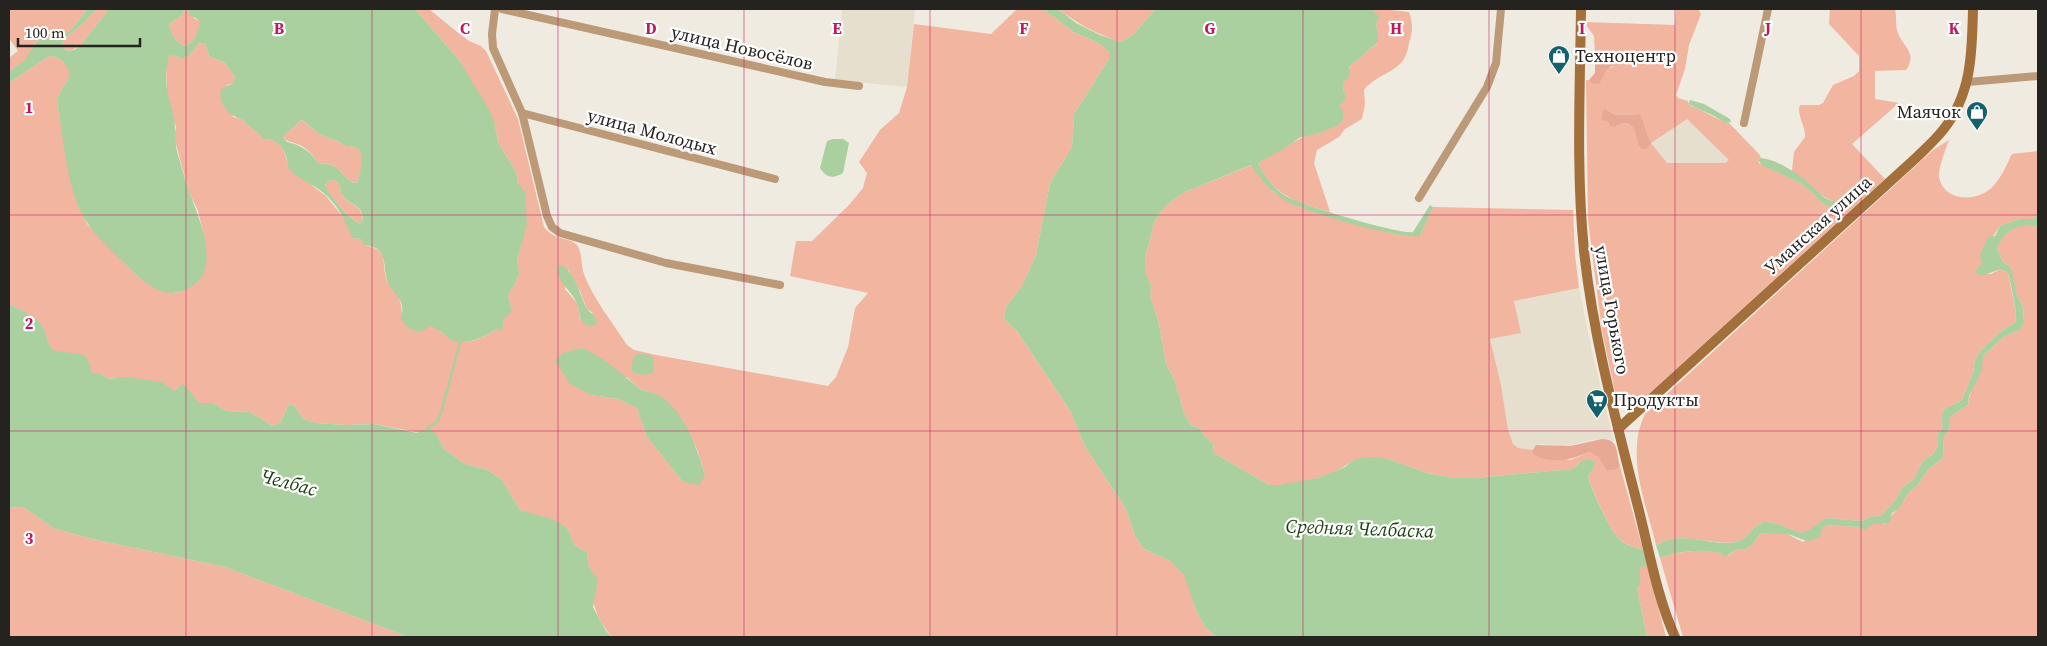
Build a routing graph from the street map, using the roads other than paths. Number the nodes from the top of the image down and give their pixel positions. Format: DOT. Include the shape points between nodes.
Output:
graph roads {
  1 [pos="495,9"];
  2 [pos="502,9"];
  3 [pos="1502,9"];
  4 [pos="1581,9"];
  5 [pos="1768,9"];
  6 [pos="1974,9"];
  7 [pos="2038,76"];
  8 [pos="1968,82"];
  9 [pos="859,86"];
  10 [pos="522,113"];
  11 [pos="1744,123"];
  12 [pos="775,179"];
  13 [pos="1419,198"];
  14 [pos="780,285"];
  15 [pos="1618,429"];
  16 [pos="1675,637"];
  1 -- 10 [label="street" via="493,48"];
  2 -- 9 [label="street, улица Новосёлов" via="825,82"];
  3 -- 13 [label="street" via="1493,74"];
  4 -- 15 [label="main road, улица Горького" via="1580,166 1584,251 1596,330"];
  5 -- 11 [label="street"];
  6 -- 8 [label="main road, Уманская улица"];
  7 -- 8 [label="street"];
  8 -- 15 [label="main road, Уманская улица" via="1948,123 1917,157"];
  10 -- 12 [label="street, улица Молодых"];
  10 -- 14 [label="street" via="549,222 560,233 666,263"];
  15 -- 16 [label="main road, улица Горького"];
}
